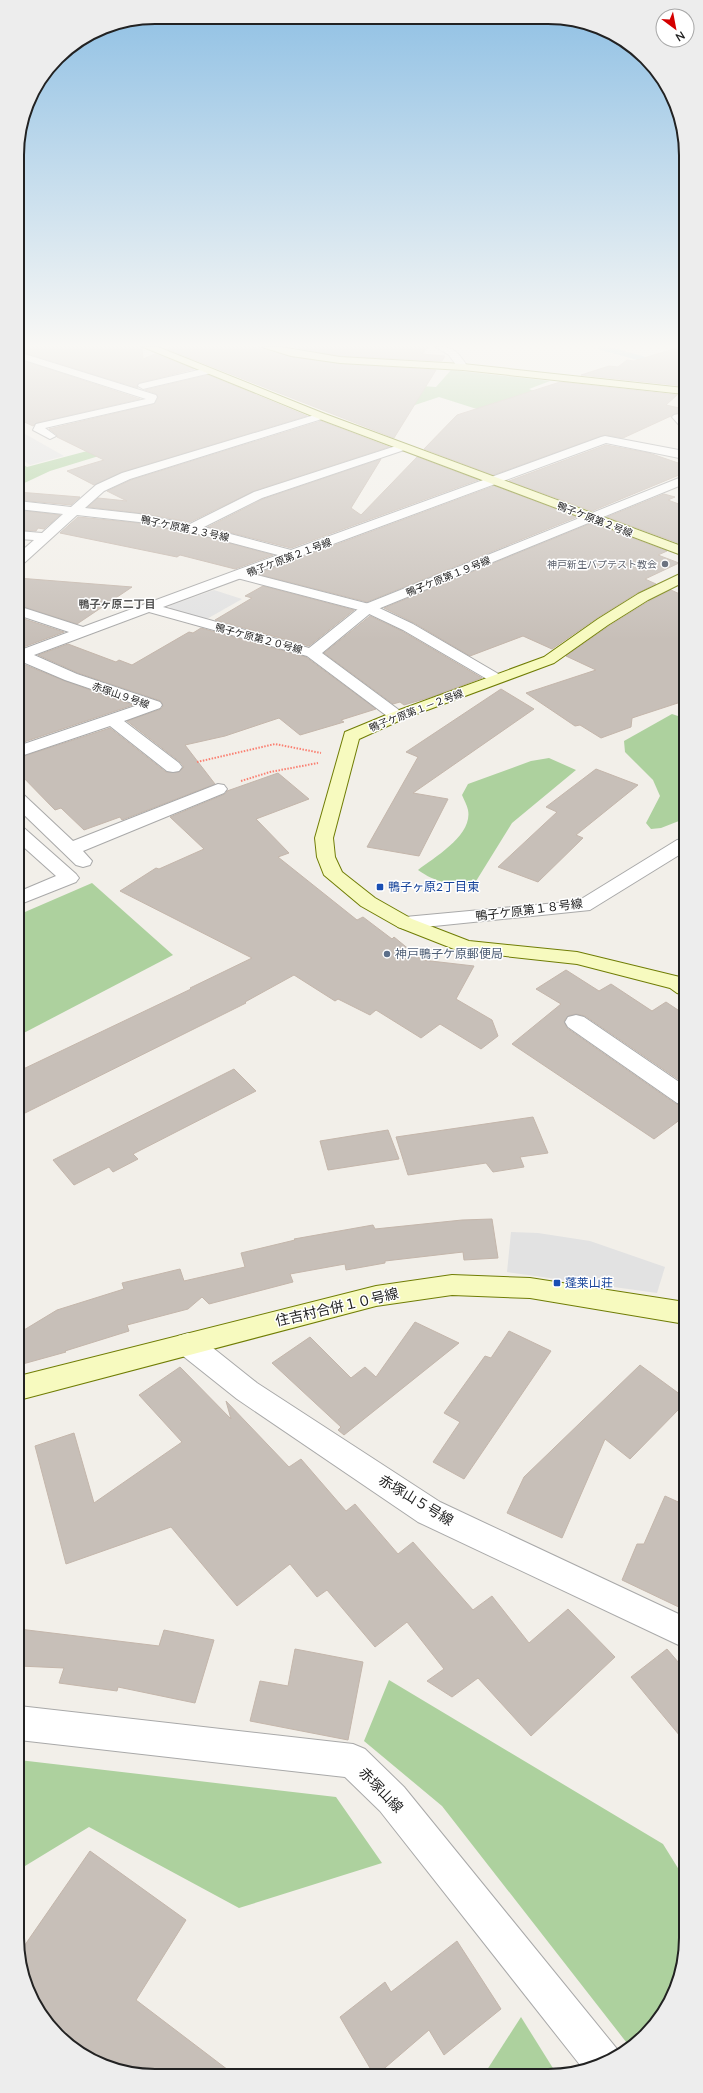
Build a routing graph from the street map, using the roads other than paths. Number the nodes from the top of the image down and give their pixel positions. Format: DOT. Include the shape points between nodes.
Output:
graph roads {
  1 [pos="228,445"];
  2 [pos="398,445"];
  3 [pos="593,445"];
  4 [pos="630,445"];
  5 [pos="402,446"];
  6 [pos="679,454"];
  7 [pos="493,480"];
  8 [pos="679,482"];
  9 [pos="24,506"];
  10 [pos="74,510"];
  11 [pos="593,518"];
  12 [pos="192,528"];
  13 [pos="24,535"];
  14 [pos="45,537"];
  15 [pos="679,550"];
  16 [pos="294,555"];
  17 [pos="24,556"];
  18 [pos="241,575"];
  19 [pos="679,579"];
  20 [pos="149,608"];
  21 [pos="368,608"];
  22 [pos="24,612"];
  23 [pos="84,632"];
  24 [pos="312,653"];
  25 [pos="24,654"];
  26 [pos="24,657"];
  27 [pos="497,679"];
  28 [pos="397,716"];
  29 [pos="111,719"];
  30 [pos="24,750"];
  31 [pos="173,767"];
  32 [pos="218,789"];
  33 [pos="24,805"];
  34 [pos="24,837"];
  35 [pos="679,847"];
  36 [pos="24,897"];
  37 [pos="405,923"];
  38 [pos="679,984"];
  39 [pos="576,1022"];
  40 [pos="679,1093"];
  41 [pos="679,1313"];
  42 [pos="188,1344"];
  43 [pos="24,1387"];
  44 [pos="679,1630"];
  45 [pos="24,1724"];
  46 [pos="599,2058"];
  1 -- 10 [label="street" via="126,476 100,488"];
  2 -- 5 [label="street, 鴨子ケ原第２号線"];
  3 -- 7 [label="street, 鴨子ケ原第２１号線"];
  4 -- 6 [label="street, 鴨子ケ原第２１号線"];
  5 -- 7 [label="street, 鴨子ケ原第２号線"];
  5 -- 12 [label="street" via="258,495"];
  7 -- 11 [label="street, 鴨子ケ原第２号線"];
  7 -- 16 [label="street, 鴨子ケ原第２１号線"];
  8 -- 11 [label="street, 鴨子ケ原第１９号線"];
  9 -- 10 [label="street, 鴨子ケ原第２３号線"];
  10 -- 12 [label="street, 鴨子ケ原第２３号線"];
  10 -- 14 [label="street"];
  11 -- 15 [label="street, 鴨子ケ原第２号線"];
  11 -- 21 [label="street, 鴨子ケ原第１９号線"];
  12 -- 16 [label="street, 鴨子ケ原第２３号線"];
  13 -- 14 [label="street"];
  14 -- 17 [label="street"];
  16 -- 18 [label="street, 鴨子ケ原第２１号線"];
  18 -- 20 [label="street, 鴨子ケ原第２１号線"];
  18 -- 21 [label="lane"];
  19 -- 27 [label="street, 鴨子ケ原第１－２号線" via="643,597 549,660"];
  20 -- 23 [label="street, 鴨子ケ原第２１号線"];
  20 -- 24 [label="street, 鴨子ケ原第２０号線"];
  21 -- 24 [label="street, 鴨子ケ原第１９号線"];
  21 -- 27 [label="lane" via="408,627"];
  22 -- 23 [label="street"];
  23 -- 25 [label="street, 赤塚山９号線"];
  24 -- 28 [label="street, 鴨子ケ原第２０号線"];
  26 -- 29 [label="street, 赤塚山９号線" via="70,677 154,705"];
  27 -- 28 [label="street, 鴨子ケ原第１－２号線"];
  28 -- 37 [label="street, 鴨子ケ原第１－２号線" via="351,736 324,838 326,857 334,875 368,902"];
  29 -- 30 [label="street, 赤塚山９号線"];
  29 -- 31 [label="street"];
  32 -- 33 [label="street" via="77,855"];
  34 -- 36 [label="street" via="69,878"];
  35 -- 37 [label="street, 鴨子ケ原第１８号線" via="583,906"];
  37 -- 38 [label="street, 鴨子ケ原第１－２号線" via="466,947 577,958"];
  39 -- 40 [label="street"];
  41 -- 42 [label="street, 住吉村合併１０号線" via="530,1288 452,1285 376,1296"];
  42 -- 43 [label="street, 住吉村合併１０号線"];
  42 -- 44 [label="street, 赤塚山５号線" via="247,1391 429,1512"];
  45 -- 46 [label="street, 赤塚山線" via="353,1761 392,1798"];
}
